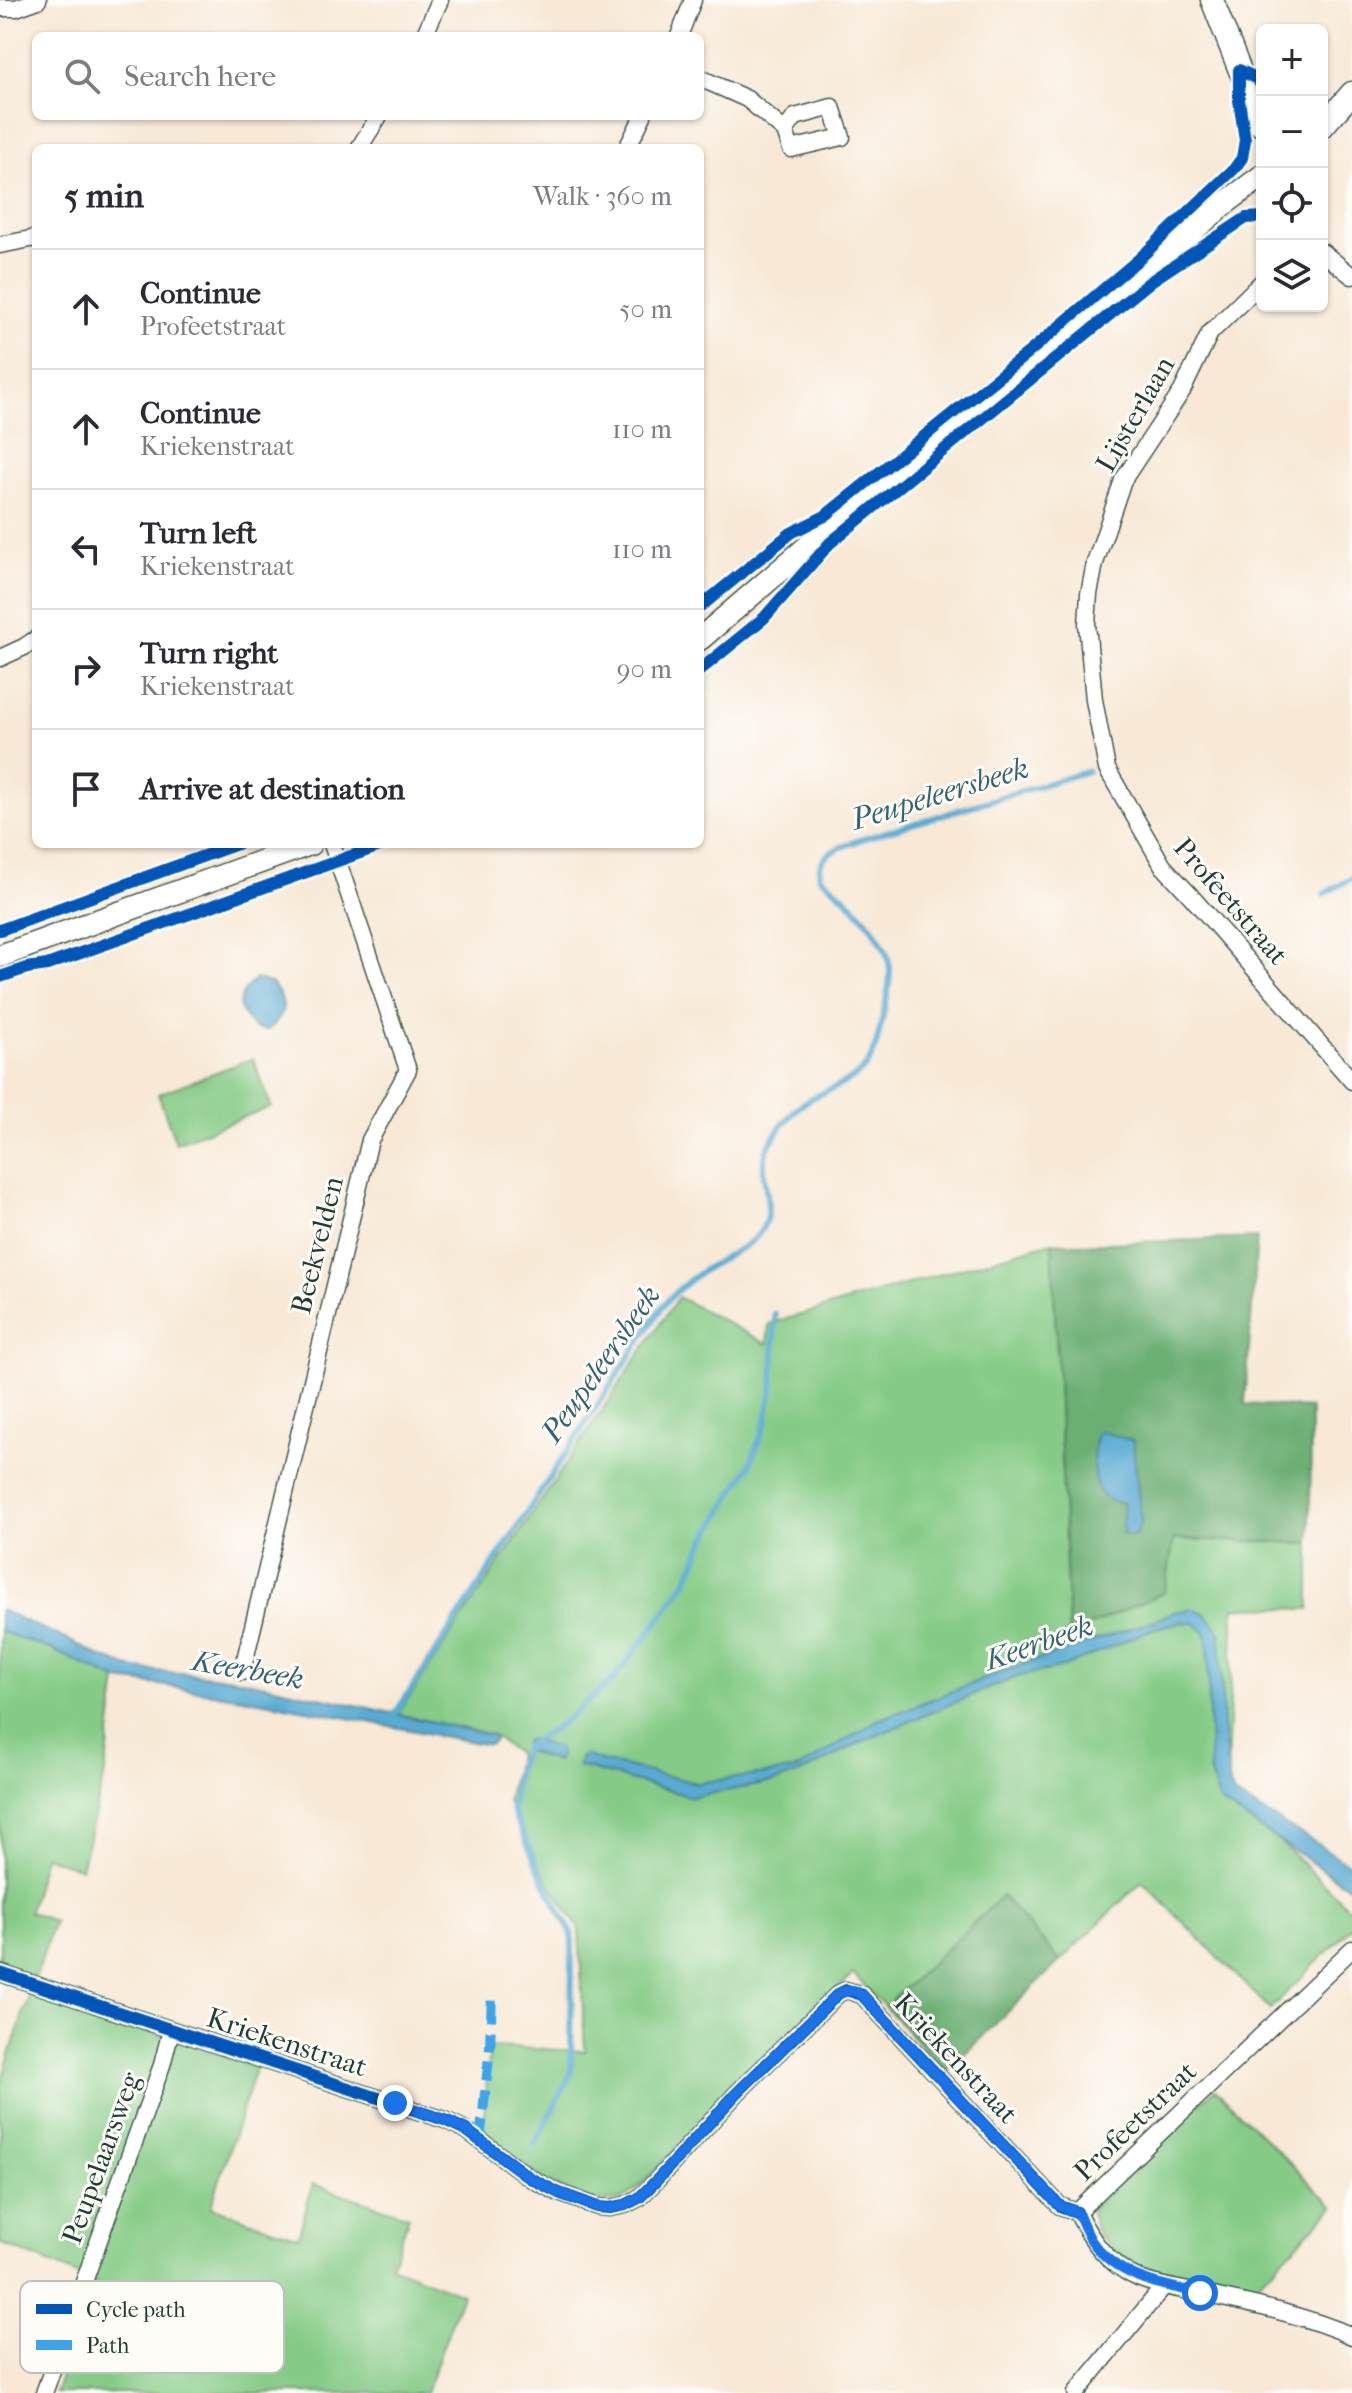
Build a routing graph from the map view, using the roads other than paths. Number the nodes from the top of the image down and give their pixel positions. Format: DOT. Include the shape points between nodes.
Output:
graph roads {
  1 [pos="38,0"];
  2 [pos="440,0"];
  3 [pos="693,0"];
  4 [pos="1212,0"];
  5 [pos="0,8"];
  6 [pos="426,32"];
  7 [pos="681,32"];
  8 [pos="704,80"];
  9 [pos="1352,93"];
  10 [pos="1256,111"];
  11 [pos="376,120"];
  12 [pos="641,120"];
  13 [pos="1328,120"];
  14 [pos="785,131"];
  15 [pos="362,144"];
  16 [pos="629,144"];
  17 [pos="1256,181"];
  18 [pos="32,239"];
  19 [pos="0,245"];
  20 [pos="1328,257"];
  21 [pos="1352,276"];
  22 [pos="1256,288"];
  23 [pos="1089,594"];
  24 [pos="704,636"];
  25 [pos="32,642"];
  26 [pos="0,658"];
  27 [pos="299,848"];
  28 [pos="333,848"];
  29 [pos="0,956"];
  30 [pos="1352,1081"];
  31 [pos="242,1672"];
  32 [pos="1352,1949"];
  33 [pos="0,1973"];
  34 [pos="171,2030"];
  35 [pos="1077,2212"];
  36 [pos="84,2281"];
  37 [pos="1164,2286"];
  38 [pos="1352,2336"];
  39 [pos="51,2373"];
  40 [pos="44,2393"];
  41 [pos="1076,2393"];
  1 -- 5 [label="street"];
  2 -- 6 [label="street"];
  3 -- 7 [label="street"];
  4 -- 10 [label="main road"];
  8 -- 14 [label="street" via="747,99"];
  9 -- 13 [label="main road"];
  11 -- 15 [label="street"];
  12 -- 16 [label="street"];
  17 -- 24 [label="main road"];
  18 -- 19 [label="street"];
  20 -- 21 [label="street"];
  22 -- 23 [label="street, Lijsterlaan" via="1210,333 1182,391 1123,480"];
  23 -- 30 [label="street, Profeetstraat" via="1094,700 1107,769 1135,821 1163,866"];
  25 -- 26 [label="street"];
  27 -- 29 [label="main road"];
  28 -- 31 [label="street, Beekvelden" via="408,1070 370,1140"];
  32 -- 35 [label="street, Profeetstraat"];
  33 -- 34 [label="street, Kriekenstraat"];
  34 -- 35 [label="street, Kriekenstraat" via="445,2120 530,2178 610,2208 639,2198 827,2004 846,1990 854,1991 1060,2206"];
  34 -- 36 [label="street, Peupelaarsweg"];
  35 -- 37 [label="street, Profeetstraat" via="1092,2241 1112,2261 1136,2278"];
  37 -- 38 [label="street, Profeetstraat" via="1272,2309"];
  37 -- 41 [label="street"];
  39 -- 40 [label="street, Peupelaarsweg"];
}
